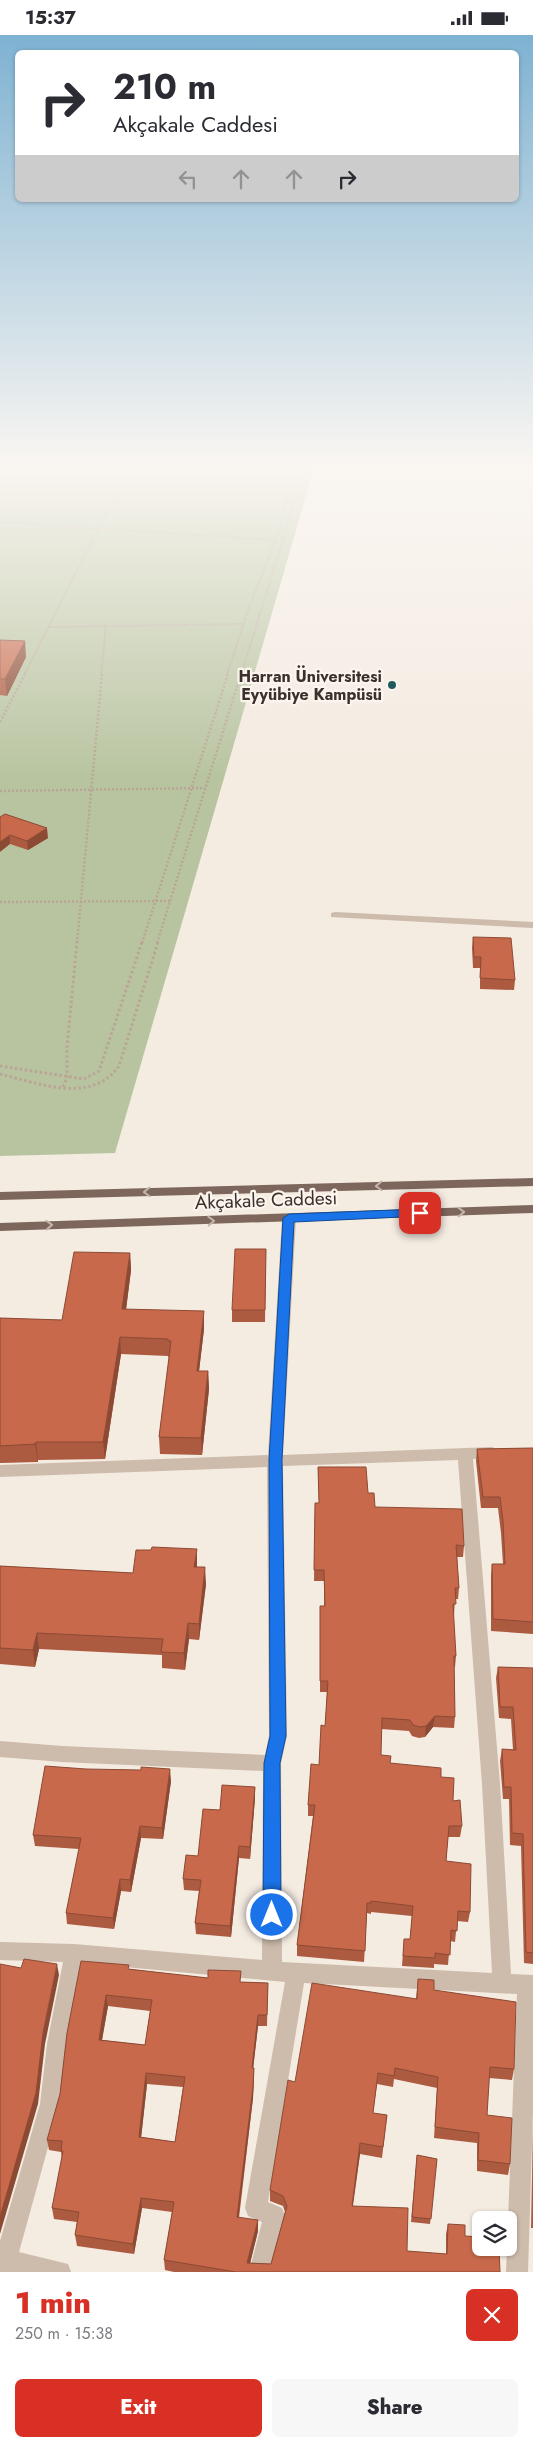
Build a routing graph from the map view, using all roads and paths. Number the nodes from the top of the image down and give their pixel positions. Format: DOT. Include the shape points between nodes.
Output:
graph roads {
  1 [pos="78,569"];
  2 [pos="264,569"];
  3 [pos="273,569"];
  4 [pos="243,625"];
  5 [pos="106,626"];
  6 [pos="48,627"];
  7 [pos="0,722"];
  8 [pos="192,787"];
  9 [pos="205,788"];
  10 [pos="90,789"];
  11 [pos="0,791"];
  12 [pos="82,901"];
  13 [pos="155,901"];
  14 [pos="171,901"];
  15 [pos="0,902"];
  16 [pos="335,915"];
  17 [pos="533,925"];
  18 [pos="0,1066"];
  19 [pos="0,1074"];
  20 [pos="67,1078"];
  21 [pos="62,1087"];
  22 [pos="533,1182"];
  23 [pos="0,1196"];
  24 [pos="533,1209"];
  25 [pos="289,1218"];
  26 [pos="0,1227"];
  27 [pos="504,1452"];
  28 [pos="465,1454"];
  29 [pos="276,1460"];
  30 [pos="0,1471"];
  31 [pos="0,1749"];
  32 [pos="272,1763"];
  33 [pos="0,1951"];
  34 [pos="74,1953"];
  35 [pos="272,1971"];
  36 [pos="296,1973"];
  37 [pos="502,1983"];
  38 [pos="530,1985"];
  39 [pos="2,2264"];
  40 [pos="60,2272"];
  41 [pos="260,2272"];
  42 [pos="517,2272"];
  1 -- 6 [label="path"];
  2 -- 4 [label="path"];
  3 -- 9 [label="path"];
  4 -- 5 [label="path"];
  4 -- 8 [label="path"];
  5 -- 6 [label="path"];
  5 -- 10 [label="path"];
  6 -- 7 [label="path"];
  8 -- 9 [label="path"];
  8 -- 10 [label="path"];
  8 -- 13 [label="path"];
  9 -- 14 [label="path"];
  10 -- 11 [label="path"];
  10 -- 12 [label="path"];
  12 -- 13 [label="path"];
  12 -- 15 [label="path"];
  12 -- 20 [label="path"];
  13 -- 14 [label="path"];
  13 -- 20 [label="path" via="99,1071 84,1079"];
  14 -- 21 [label="path" via="119,1066 100,1084"];
  16 -- 17 [label="street"];
  18 -- 20 [label="path"];
  19 -- 21 [label="path"];
  20 -- 21 [label="path"];
  22 -- 23 [label="main road, Akçakale Caddesi, one-way"];
  25 -- 24 [label="main road, Akçakale Caddesi, one-way"];
  26 -- 25 [label="main road, Akçakale Caddesi, one-way"];
  25 -- 29 [label="street"];
  27 -- 28 [label="street"];
  28 -- 29 [label="street"];
  28 -- 37 [label="street" via="486,1704"];
  29 -- 30 [label="street"];
  29 -- 32 [label="street" via="278,1736"];
  31 -- 32 [label="street"];
  32 -- 35 [label="street"];
  33 -- 34 [label="street"];
  34 -- 35 [label="street"];
  34 -- 39 [label="street" via="50,2104"];
  35 -- 36 [label="street"];
  36 -- 37 [label="street"];
  36 -- 41 [label="street" via="256,2208 274,2216"];
  37 -- 38 [label="street"];
  38 -- 42 [label="street"];
  39 -- 40 [label="street"];
}
